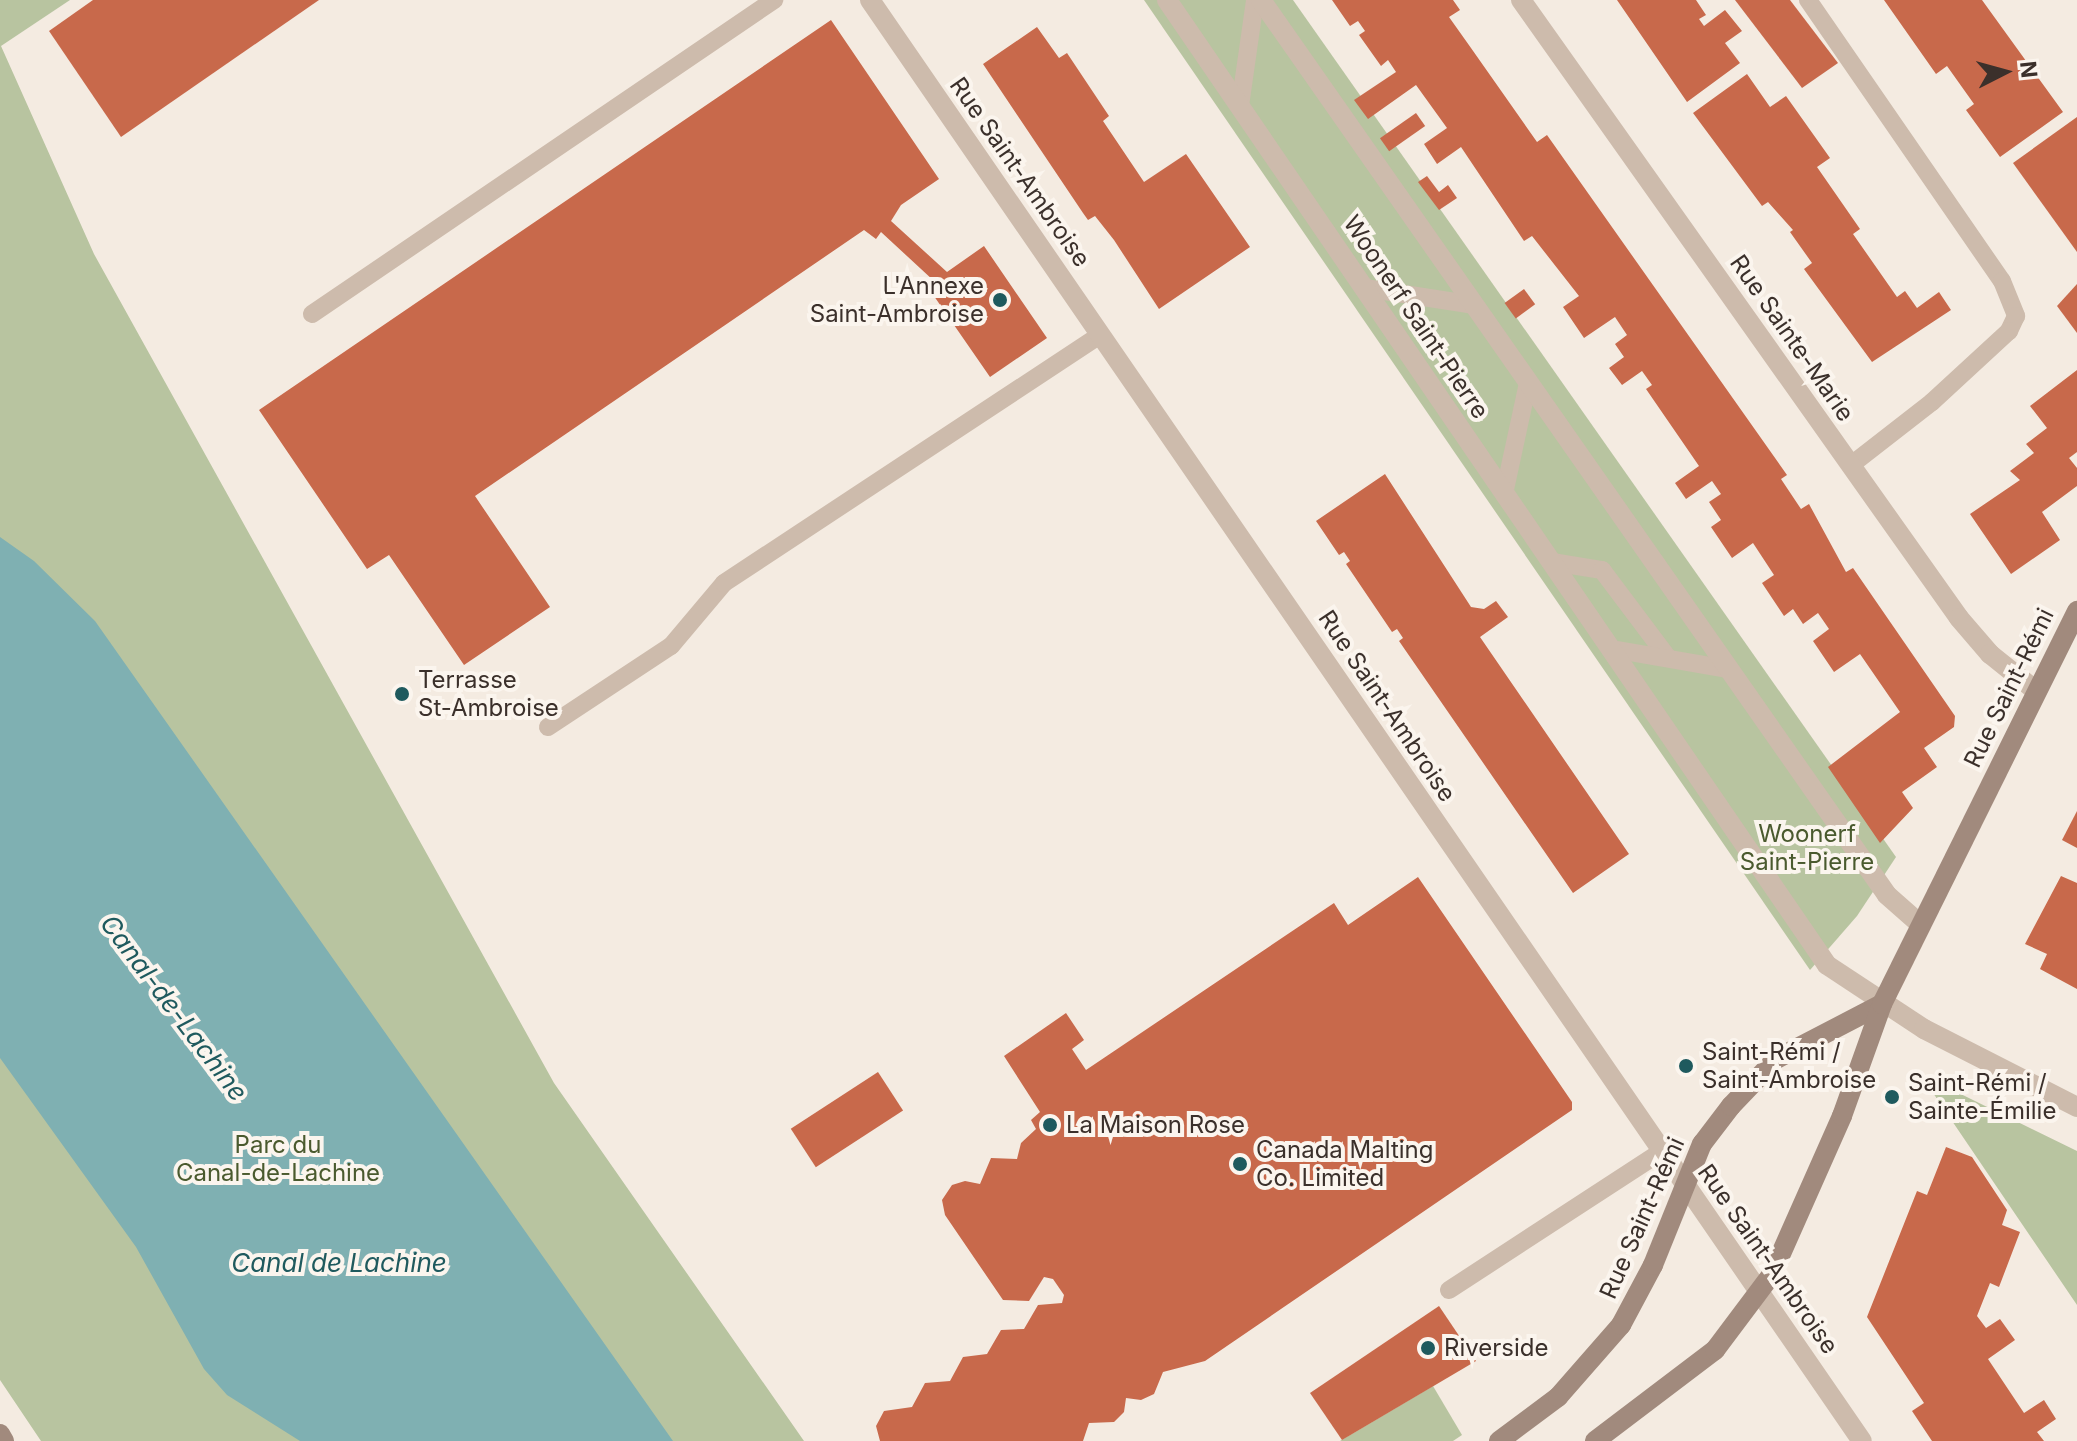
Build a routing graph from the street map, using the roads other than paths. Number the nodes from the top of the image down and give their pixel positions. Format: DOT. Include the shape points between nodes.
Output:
graph roads {
  1 [pos="774,0"];
  2 [pos="870,0"];
  3 [pos="1167,0"];
  4 [pos="1258,0"];
  5 [pos="1521,0"];
  6 [pos="1808,0"];
  7 [pos="1240,106"];
  8 [pos="1365,288"];
  9 [pos="1475,305"];
  10 [pos="312,314"];
  11 [pos="1100,335"];
  12 [pos="1528,383"];
  13 [pos="1851,465"];
  14 [pos="1504,494"];
  15 [pos="1552,562"];
  16 [pos="2077,611"];
  17 [pos="1612,649"];
  18 [pos="1668,658"];
  19 [pos="1728,669"];
  20 [pos="2036,691"];
  21 [pos="548,727"];
  22 [pos="1921,925"];
  23 [pos="1882,1004"];
  24 [pos="2077,1107"];
  25 [pos="1661,1152"];
  26 [pos="1684,1186"];
  27 [pos="1449,1290"];
  28 [pos="1760,1292"];
  29 [pos="0,1434"];
  30 [pos="4,1441"];
  31 [pos="1499,1441"];
  32 [pos="1595,1441"];
  33 [pos="1862,1441"];
  1 -- 10 [label="lane"];
  2 -- 11 [label="street, Rue Saint-Ambroise"];
  3 -- 7 [label="street, Woonerf Saint-Pierre"];
  4 -- 7 [label="lane"];
  4 -- 9 [label="street"];
  5 -- 13 [label="street, Rue Sainte-Marie"];
  6 -- 13 [label="lane" via="2002,281 2016,316 2009,331 1932,402"];
  7 -- 8 [label="street, Woonerf Saint-Pierre"];
  8 -- 9 [label="lane"];
  8 -- 14 [label="street, Woonerf Saint-Pierre"];
  9 -- 12 [label="street"];
  11 -- 21 [label="lane" via="724,583 671,646"];
  11 -- 25 [label="street, Rue Saint-Ambroise"];
  12 -- 14 [label="lane"];
  12 -- 19 [label="street"];
  13 -- 20 [label="street, Rue Sainte-Marie" via="1975,639"];
  14 -- 15 [label="street, Woonerf Saint-Pierre"];
  15 -- 17 [label="street, Woonerf Saint-Pierre"];
  15 -- 18 [label="lane" via="1602,570"];
  16 -- 20 [label="main road, Rue Saint-Rémi"];
  17 -- 18 [label="lane"];
  17 -- 23 [label="street, Woonerf Saint-Pierre" via="1827,965"];
  18 -- 19 [label="lane"];
  19 -- 22 [label="street" via="1887,895"];
  20 -- 22 [label="main road, Rue Saint-Rémi"];
  22 -- 23 [label="main road, Rue Saint-Rémi"];
  23 -- 24 [label="street, Woonerf Saint-Pierre"];
  23 -- 26 [label="main road, Rue Saint-Rémi" via="1776,1059 1702,1144"];
  23 -- 28 [label="main road, Rue Saint-Rémi" via="1793,1236"];
  25 -- 26 [label="street, Rue Saint-Ambroise"];
  25 -- 27 [label="lane"];
  26 -- 28 [label="street, Rue Saint-Ambroise"];
  26 -- 31 [label="main road, Rue Saint-Rémi" via="1653,1265 1621,1325 1558,1397"];
  28 -- 32 [label="main road, Rue Saint-Rémi" via="1715,1350"];
  28 -- 33 [label="street, Rue Saint-Ambroise"];
  29 -- 30 [label="main road"];
}
